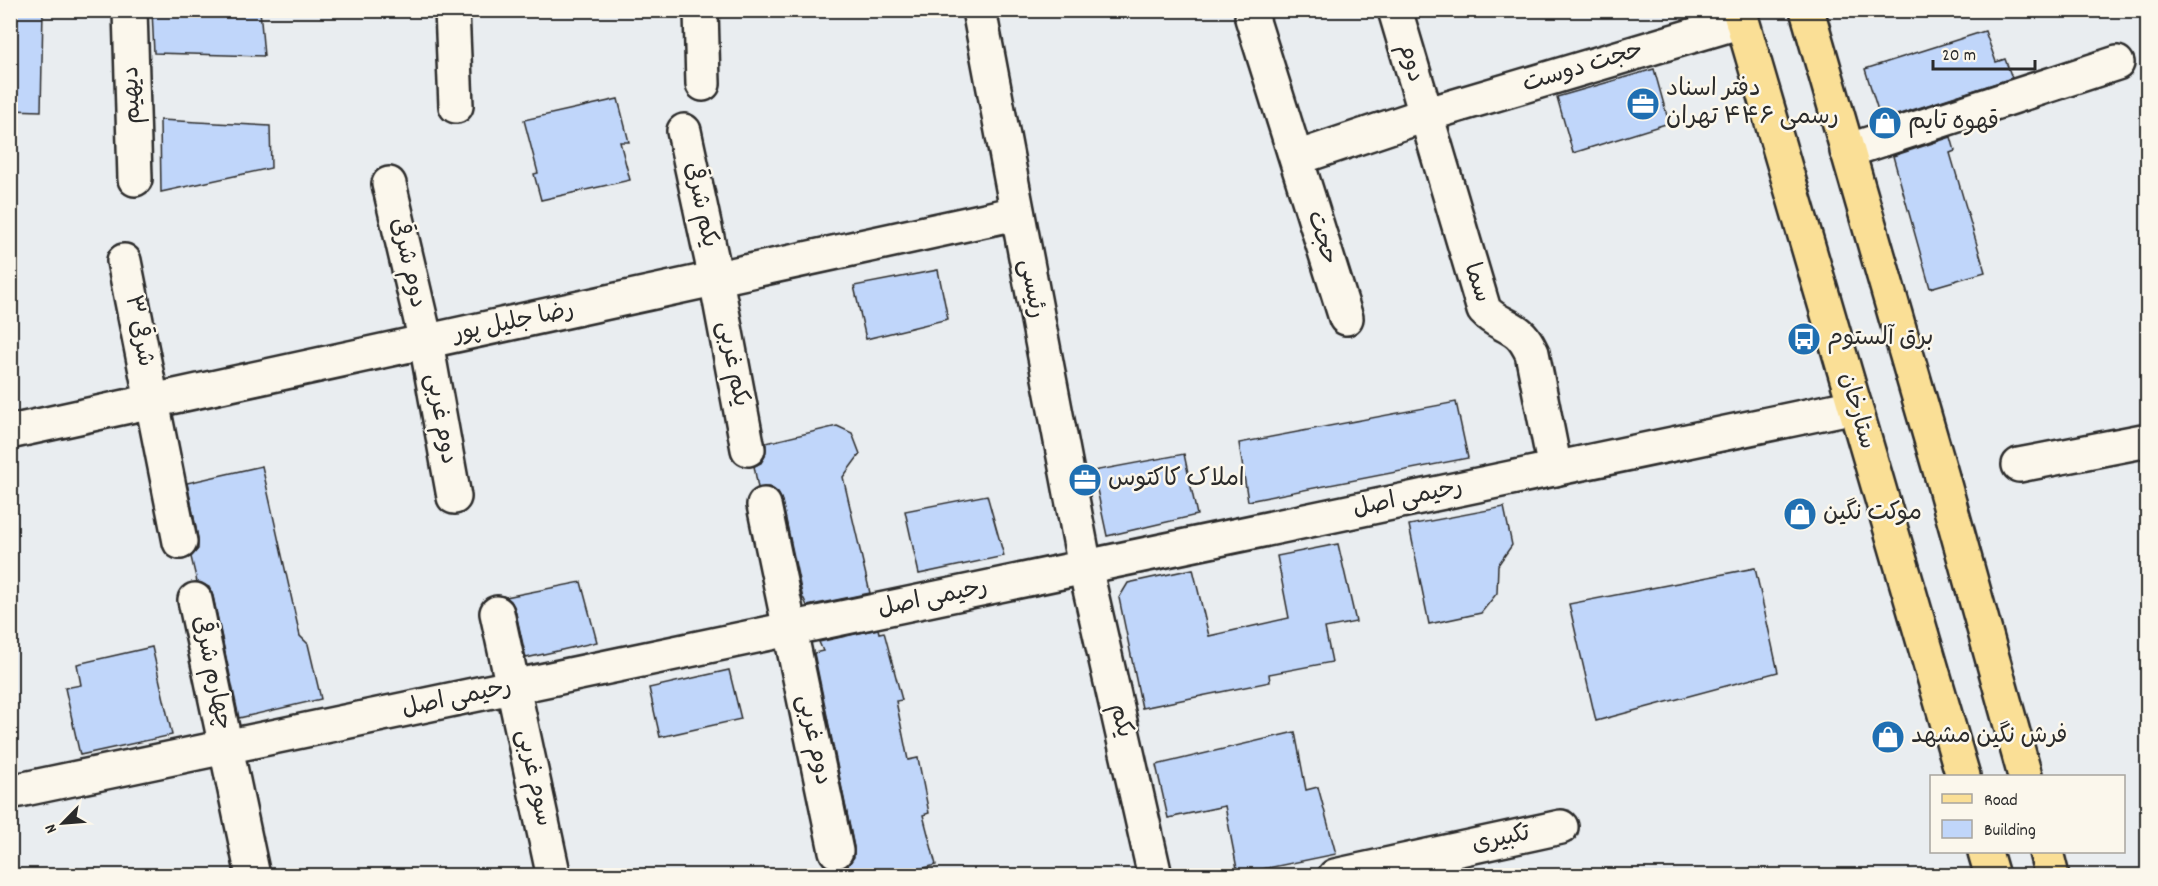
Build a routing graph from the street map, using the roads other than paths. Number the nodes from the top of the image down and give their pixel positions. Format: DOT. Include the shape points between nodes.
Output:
graph roads {
  1 [pos="130,10"];
  2 [pos="452,10"];
  3 [pos="701,10"];
  4 [pos="979,10"];
  5 [pos="1395,10"];
  6 [pos="1807,10"];
  7 [pos="1740,16"];
  8 [pos="1252,18"];
  9 [pos="2117,63"];
  10 [pos="703,84"];
  11 [pos="456,106"];
  12 [pos="1425,115"];
  13 [pos="684,131"];
  14 [pos="1847,151"];
  15 [pos="1297,158"];
  16 [pos="135,178"];
  17 [pos="389,184"];
  18 [pos="1017,213"];
  19 [pos="124,261"];
  20 [pos="716,279"];
  21 [pos="1346,318"];
  22 [pos="426,342"];
  23 [pos="151,401"];
  24 [pos="1855,406"];
  25 [pos="10,432"];
  26 [pos="2148,440"];
  27 [pos="748,449"];
  28 [pos="2019,465"];
  29 [pos="1555,469"];
  30 [pos="454,497"];
  31 [pos="764,505"];
  32 [pos="180,542"];
  33 [pos="1085,567"];
  34 [pos="195,600"];
  35 [pos="497,613"];
  36 [pos="789,629"];
  37 [pos="514,687"];
  38 [pos="226,747"];
  39 [pos="1962,775"];
  40 [pos="2024,775"];
  41 [pos="10,792"];
  42 [pos="1561,826"];
  43 [pos="836,852"];
  44 [pos="1985,853"];
  45 [pos="2046,853"];
  46 [pos="552,868"];
  47 [pos="253,876"];
  48 [pos="1155,876"];
  49 [pos="1335,876"];
  50 [pos="1992,876"];
  51 [pos="2052,876"];
  1 -- 16 [label="street, دیهیم"];
  2 -- 11 [label="street"];
  3 -- 10 [label="street"];
  4 -- 18 [label="street, رئیسی"];
  5 -- 12 [label="street, دوم"];
  6 -- 14 [label="main road"];
  7 -- 12 [label="street, حجت دوست"];
  7 -- 24 [label="main road, ستارخان"];
  8 -- 15 [label="street, حجت"];
  9 -- 14 [label="street"];
  12 -- 15 [label="street"];
  12 -- 29 [label="street, سما" via="1484,309 1493,320 1517,332 1532,353"];
  13 -- 20 [label="street, یکم شرقی"];
  14 -- 40 [label="main road"];
  15 -- 21 [label="street, حجت"];
  17 -- 22 [label="street, دوم شرقی"];
  18 -- 20 [label="street, رضا جلیل پور"];
  18 -- 33 [label="street, رئیسی"];
  19 -- 23 [label="street, ۳ شرقی"];
  20 -- 22 [label="street, رضا جلیل پور"];
  20 -- 27 [label="street, یکم غربی"];
  22 -- 23 [label="street, رضا جلیل پور"];
  22 -- 30 [label="street, دوم غربی"];
  23 -- 25 [label="street, رضا جلیل پور"];
  23 -- 32 [label="street"];
  24 -- 29 [label="street, رحیمی اصل"];
  24 -- 39 [label="main road, ستارخان"];
  26 -- 28 [label="street"];
  29 -- 33 [label="street, رحیمی اصل"];
  31 -- 36 [label="street"];
  33 -- 36 [label="street, رحیمی اصل"];
  33 -- 48 [label="street, یکم"];
  34 -- 38 [label="street, چهارم شرقی"];
  35 -- 37 [label="street, سوم غربی"];
  36 -- 37 [label="street, رحیمی اصل"];
  36 -- 43 [label="street, دوم غربی"];
  37 -- 38 [label="street, رحیمی اصل"];
  37 -- 46 [label="street, سوم غربی"];
  38 -- 41 [label="street, رحیمی اصل"];
  38 -- 47 [label="street, چهارم شرقی"];
  42 -- 49 [label="street, تکبیری"];
  44 -- 50 [label="main road"];
  45 -- 51 [label="main road"];
}
